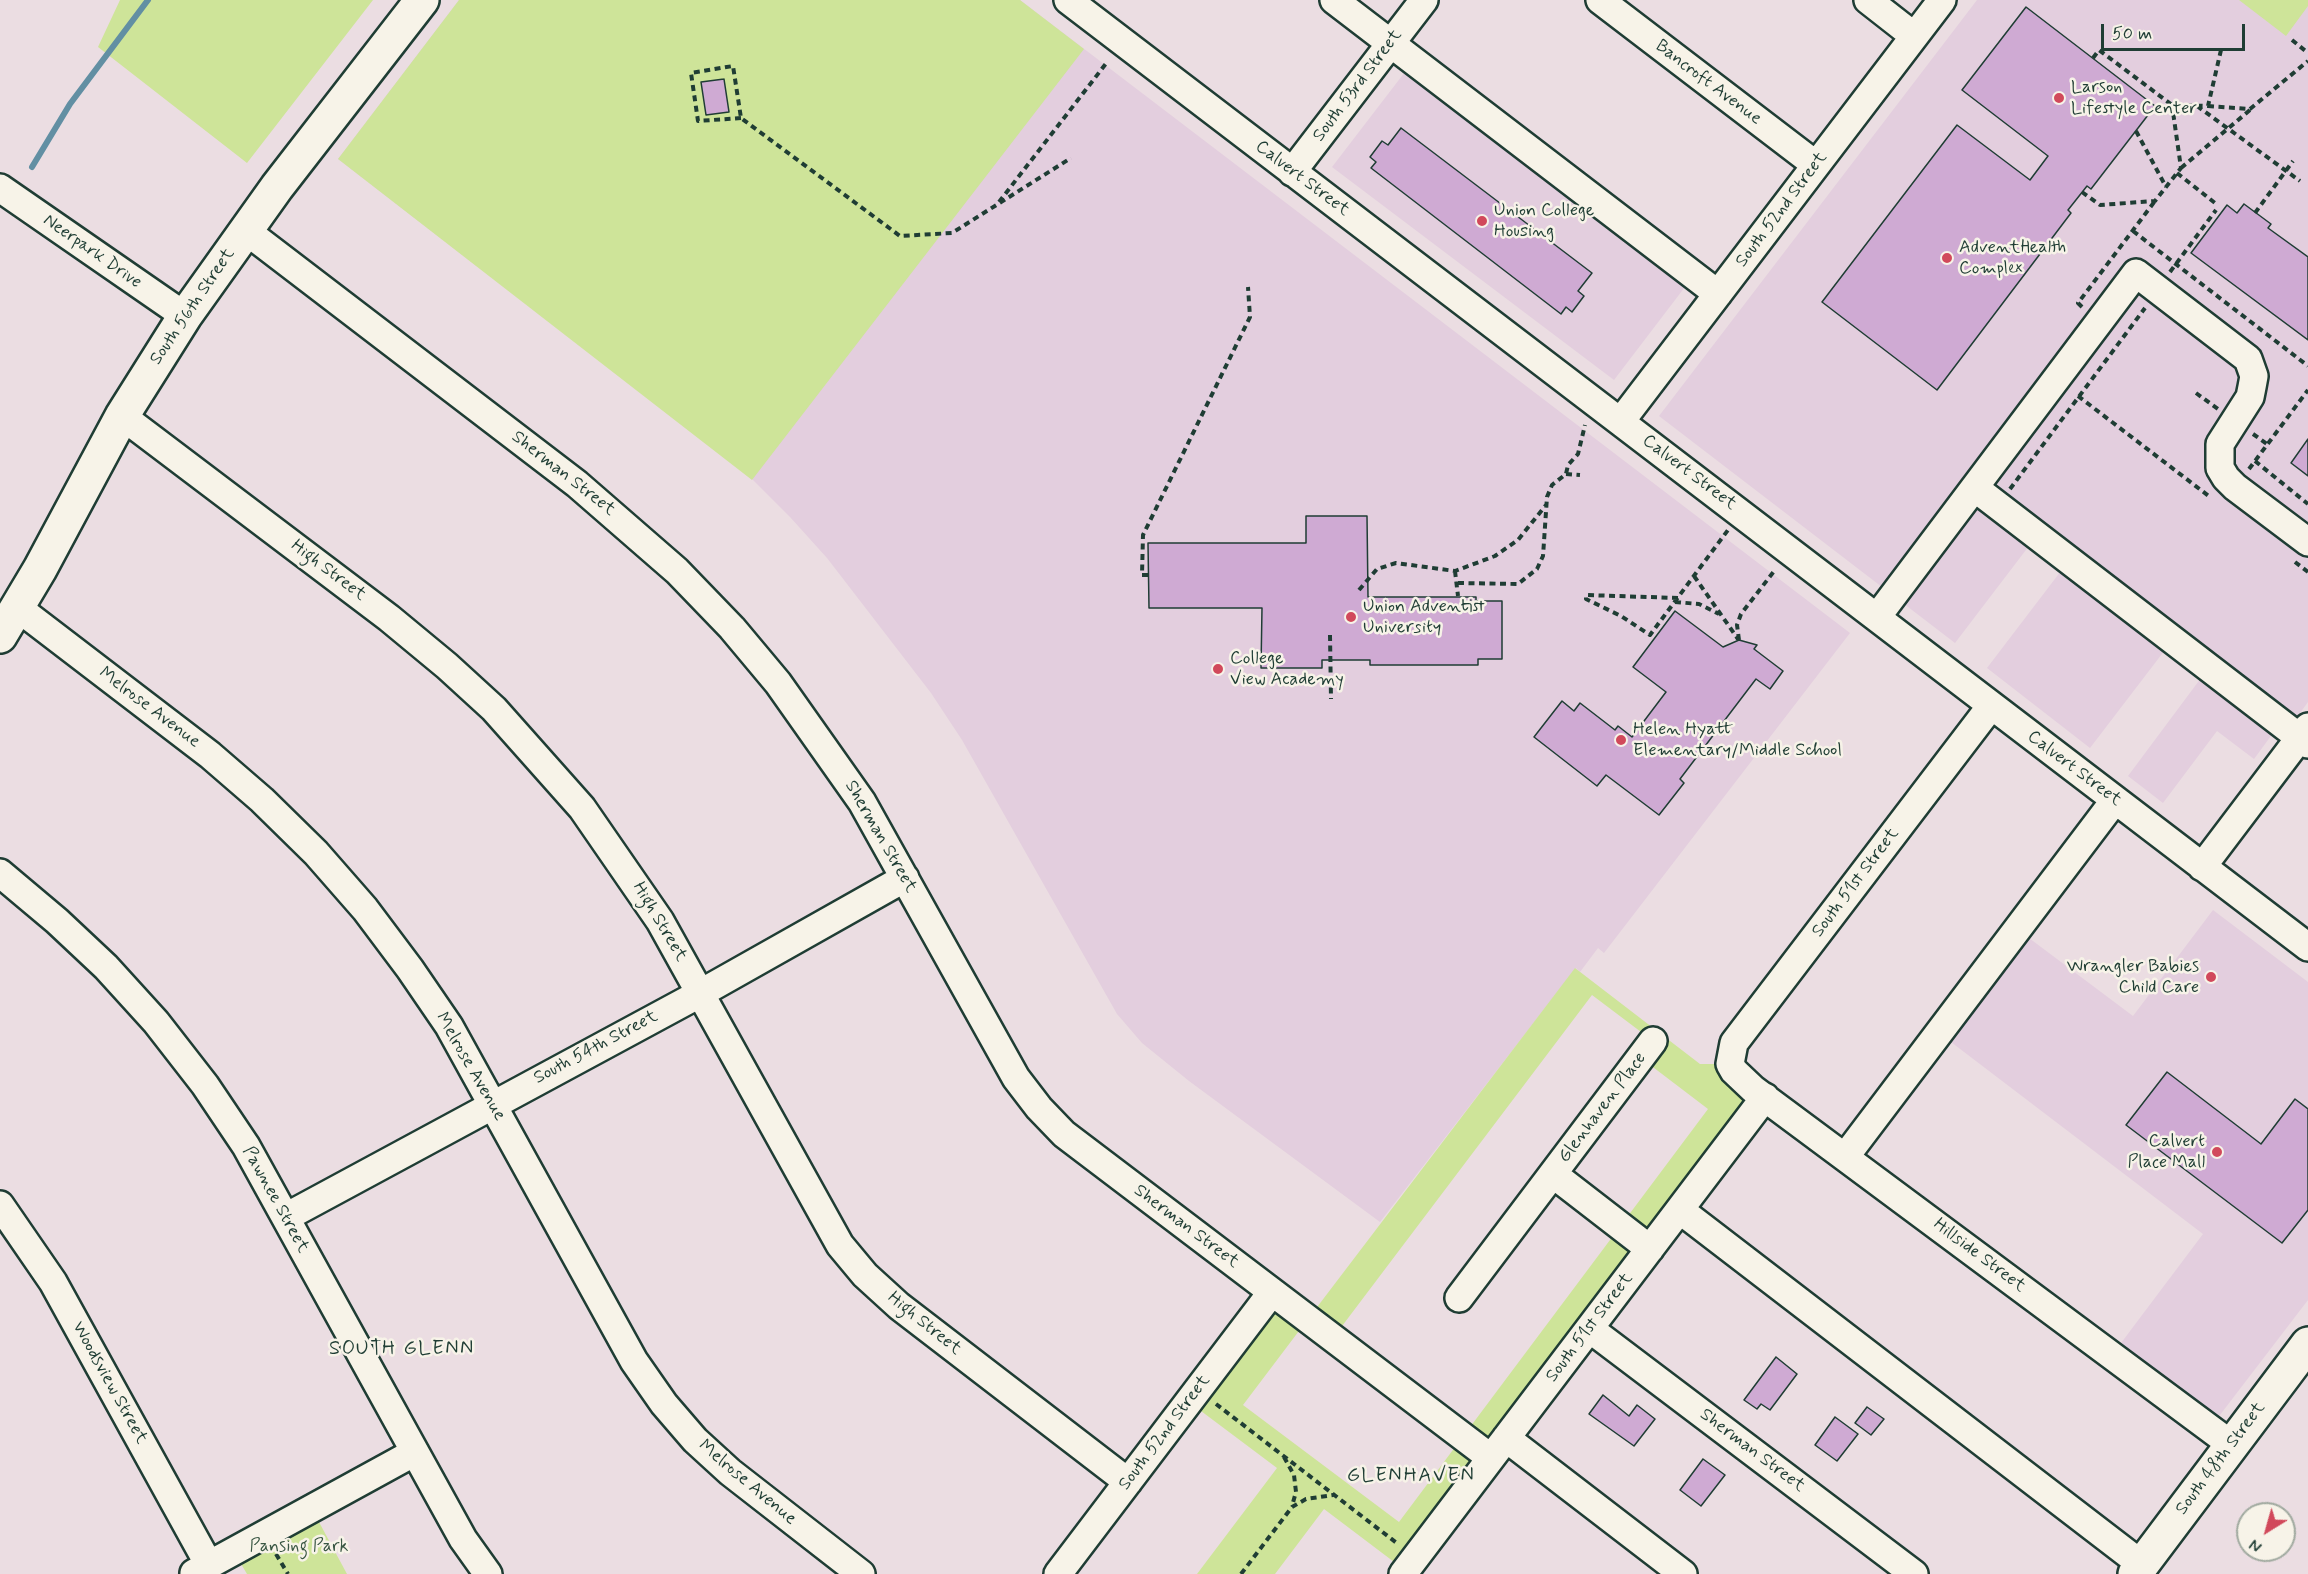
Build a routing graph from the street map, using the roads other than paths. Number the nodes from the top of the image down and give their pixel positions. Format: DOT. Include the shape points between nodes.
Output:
graph roads {
  1 [pos="422,0"];
  2 [pos="1068,0"];
  3 [pos="1334,0"];
  4 [pos="1424,0"];
  5 [pos="1600,0"];
  6 [pos="1868,0"];
  7 [pos="1942,0"];
  8 [pos="1914,36"];
  9 [pos="1391,43"];
  10 [pos="1816,165"];
  11 [pos="1292,172"];
  12 [pos="0,188"];
  13 [pos="245,230"];
  14 [pos="1718,294"];
  15 [pos="185,316"];
  16 [pos="122,416"];
  17 [pos="1621,421"];
  18 [pos="1975,488"];
  19 [pos="2299,550"];
  20 [pos="18,608"];
  21 [pos="1877,617"];
  22 [pos="0,636"];
  23 [pos="1991,706"];
  24 [pos="2305,736"];
  25 [pos="2115,800"];
  26 [pos="2202,867"];
  27 [pos="0,873"];
  28 [pos="905,878"];
  29 [pos="2308,947"];
  30 [pos="701,993"];
  31 [pos="1653,1041"];
  32 [pos="1730,1064"];
  33 [pos="1765,1097"];
  34 [pos="492,1103"];
  35 [pos="1845,1157"];
  36 [pos="1553,1174"];
  37 [pos="0,1205"];
  38 [pos="1680,1210"];
  39 [pos="286,1217"];
  40 [pos="1650,1249"];
  41 [pos="1272,1292"];
  42 [pos="1459,1298"];
  43 [pos="1590,1329"];
  44 [pos="2307,1347"];
  45 [pos="2232,1445"];
  46 [pos="1499,1448"];
  47 [pos="415,1452"];
  48 [pos="1128,1482"];
  49 [pos="1413,1563"];
  50 [pos="2138,1569"];
  51 [pos="201,1570"];
  52 [pos="488,1574"];
  53 [pos="861,1574"];
  54 [pos="1058,1574"];
  55 [pos="1683,1574"];
  56 [pos="1914,1574"];
  1 -- 13 [label="main road, South 56th Street"];
  2 -- 11 [label="street, Calvert Street"];
  3 -- 9 [label="street"];
  4 -- 9 [label="street, South 53rd Street"];
  5 -- 10 [label="street, Bancroft Avenue"];
  6 -- 8 [label="street"];
  7 -- 8 [label="street, South 52nd Street"];
  8 -- 10 [label="street, South 52nd Street"];
  9 -- 11 [label="street, South 53rd Street"];
  9 -- 14 [label="street"];
  10 -- 14 [label="street, South 52nd Street"];
  11 -- 17 [label="street, Calvert Street"];
  12 -- 15 [label="street, Neerpark Drive"];
  13 -- 15 [label="main road, South 56th Street"];
  13 -- 28 [label="street, Sherman Street" via="577,484 677,571 732,628 791,700 862,802"];
  14 -- 17 [label="street, South 52nd Street"];
  15 -- 16 [label="main road, South 56th Street"];
  16 -- 20 [label="main road, South 56th Street"];
  16 -- 30 [label="street, High Street" via="389,618 494,710 582,808 660,921"];
  17 -- 21 [label="street, Calvert Street"];
  18 -- 19 [label="street" via="2136,273 2248,359 2254,376 2250,397 2220,444 2220,468"];
  18 -- 21 [label="street"];
  18 -- 24 [label="street"];
  20 -- 22 [label="main road, South 56th Street"];
  20 -- 34 [label="street, Melrose Avenue" via="210,755 315,853 365,909 410,969 449,1026"];
  21 -- 23 [label="street, Calvert Street"];
  23 -- 25 [label="street, Calvert Street"];
  23 -- 32 [label="street, South 51st Street" via="1734,1043"];
  24 -- 26 [label="street"];
  25 -- 26 [label="street, Calvert Street"];
  25 -- 35 [label="street"];
  26 -- 29 [label="street, Calvert Street"];
  27 -- 39 [label="street, Pawnee Street" via="106,967 156,1022 246,1146"];
  28 -- 30 [label="street, South 54th Street"];
  28 -- 41 [label="street, Sherman Street" via="1016,1078 1039,1108 1064,1134"];
  30 -- 34 [label="street, South 54th Street"];
  30 -- 48 [label="street, High Street" via="822,1215 865,1275 899,1306"];
  31 -- 36 [label="street, Glenhaven Place"];
  32 -- 33 [label="street, Hillside Street" via="1741,1079"];
  33 -- 35 [label="street, Hillside Street"];
  33 -- 38 [label="street, South 51st Street"];
  34 -- 39 [label="street, South 54th Street"];
  34 -- 53 [label="street, Melrose Avenue" via="634,1361 664,1404 730,1472"];
  35 -- 45 [label="street, Hillside Street"];
  36 -- 40 [label="street, Glenhaven Place"];
  36 -- 42 [label="street, Glenhaven Place"];
  37 -- 51 [label="street, Woodsview Street" via="53,1282"];
  38 -- 40 [label="street, South 51st Street"];
  38 -- 50 [label="street"];
  39 -- 47 [label="street, Pawnee Street"];
  40 -- 43 [label="street, South 51st Street"];
  41 -- 46 [label="street, Sherman Street"];
  41 -- 48 [label="street, South 52nd Street"];
  43 -- 46 [label="street, South 51st Street"];
  43 -- 56 [label="street, Sherman Street"];
  44 -- 45 [label="main road, South 48th Street"];
  45 -- 50 [label="main road, South 48th Street"];
  46 -- 49 [label="street, South 51st Street"];
  46 -- 55 [label="street, Sherman Street"];
  47 -- 51 [label="street"];
  47 -- 52 [label="street, Pawnee Street" via="463,1539"];
  48 -- 54 [label="street, South 52nd Street"];
}
